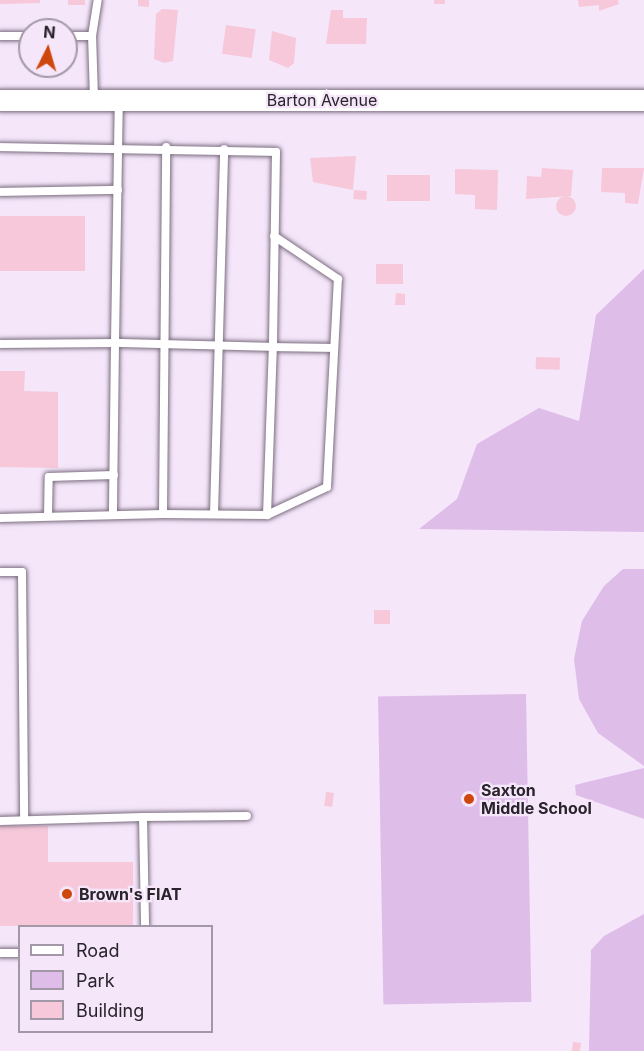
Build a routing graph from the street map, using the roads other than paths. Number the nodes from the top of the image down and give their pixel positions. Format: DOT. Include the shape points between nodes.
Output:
graph roads {
  1 [pos="98,0"];
  2 [pos="0,36"];
  3 [pos="18,36"];
  4 [pos="78,36"];
  5 [pos="92,36"];
  6 [pos="0,100"];
  7 [pos="94,100"];
  8 [pos="119,100"];
  9 [pos="644,100"];
  10 [pos="0,147"];
  11 [pos="120,147"];
  12 [pos="166,147"];
  13 [pos="224,149"];
  14 [pos="118,190"];
  15 [pos="0,192"];
  16 [pos="274,236"];
  17 [pos="0,344"];
  18 [pos="115,344"];
  19 [pos="165,344"];
  20 [pos="220,346"];
  21 [pos="273,347"];
  22 [pos="334,348"];
  23 [pos="114,475"];
  24 [pos="112,514"];
  25 [pos="163,514"];
  26 [pos="214,514"];
  27 [pos="267,515"];
  28 [pos="48,516"];
  29 [pos="0,518"];
  30 [pos="0,572"];
  31 [pos="247,816"];
  32 [pos="143,817"];
  33 [pos="24,818"];
  34 [pos="0,821"];
  35 [pos="145,925"];
  36 [pos="18,952"];
  37 [pos="0,953"];
  1 -- 5 [label="lane"];
  2 -- 3 [label="lane"];
  4 -- 5 [label="lane"];
  5 -- 7 [label="lane"];
  6 -- 7 [label="street, Barton Avenue"];
  7 -- 8 [label="street, Barton Avenue"];
  8 -- 9 [label="street, Barton Avenue"];
  8 -- 11 [label="lane"];
  10 -- 11 [label="lane"];
  11 -- 12 [label="lane"];
  11 -- 14 [label="lane"];
  12 -- 13 [label="lane"];
  12 -- 19 [label="lane"];
  13 -- 16 [label="lane" via="276,152"];
  13 -- 20 [label="lane"];
  14 -- 15 [label="lane"];
  14 -- 18 [label="lane"];
  16 -- 21 [label="lane"];
  16 -- 22 [label="lane" via="338,279"];
  17 -- 18 [label="lane"];
  18 -- 19 [label="lane"];
  18 -- 23 [label="lane"];
  19 -- 20 [label="lane"];
  19 -- 25 [label="lane"];
  20 -- 21 [label="lane"];
  20 -- 26 [label="lane"];
  21 -- 22 [label="lane"];
  21 -- 27 [label="lane"];
  22 -- 27 [label="lane" via="327,487"];
  23 -- 24 [label="lane"];
  23 -- 28 [label="lane" via="49,477"];
  24 -- 25 [label="lane"];
  24 -- 28 [label="lane"];
  25 -- 26 [label="lane"];
  26 -- 27 [label="lane"];
  28 -- 29 [label="lane"];
  30 -- 33 [label="lane" via="22,572"];
  31 -- 32 [label="lane"];
  32 -- 33 [label="lane"];
  32 -- 35 [label="lane"];
  33 -- 34 [label="lane"];
  36 -- 37 [label="lane"];
}
